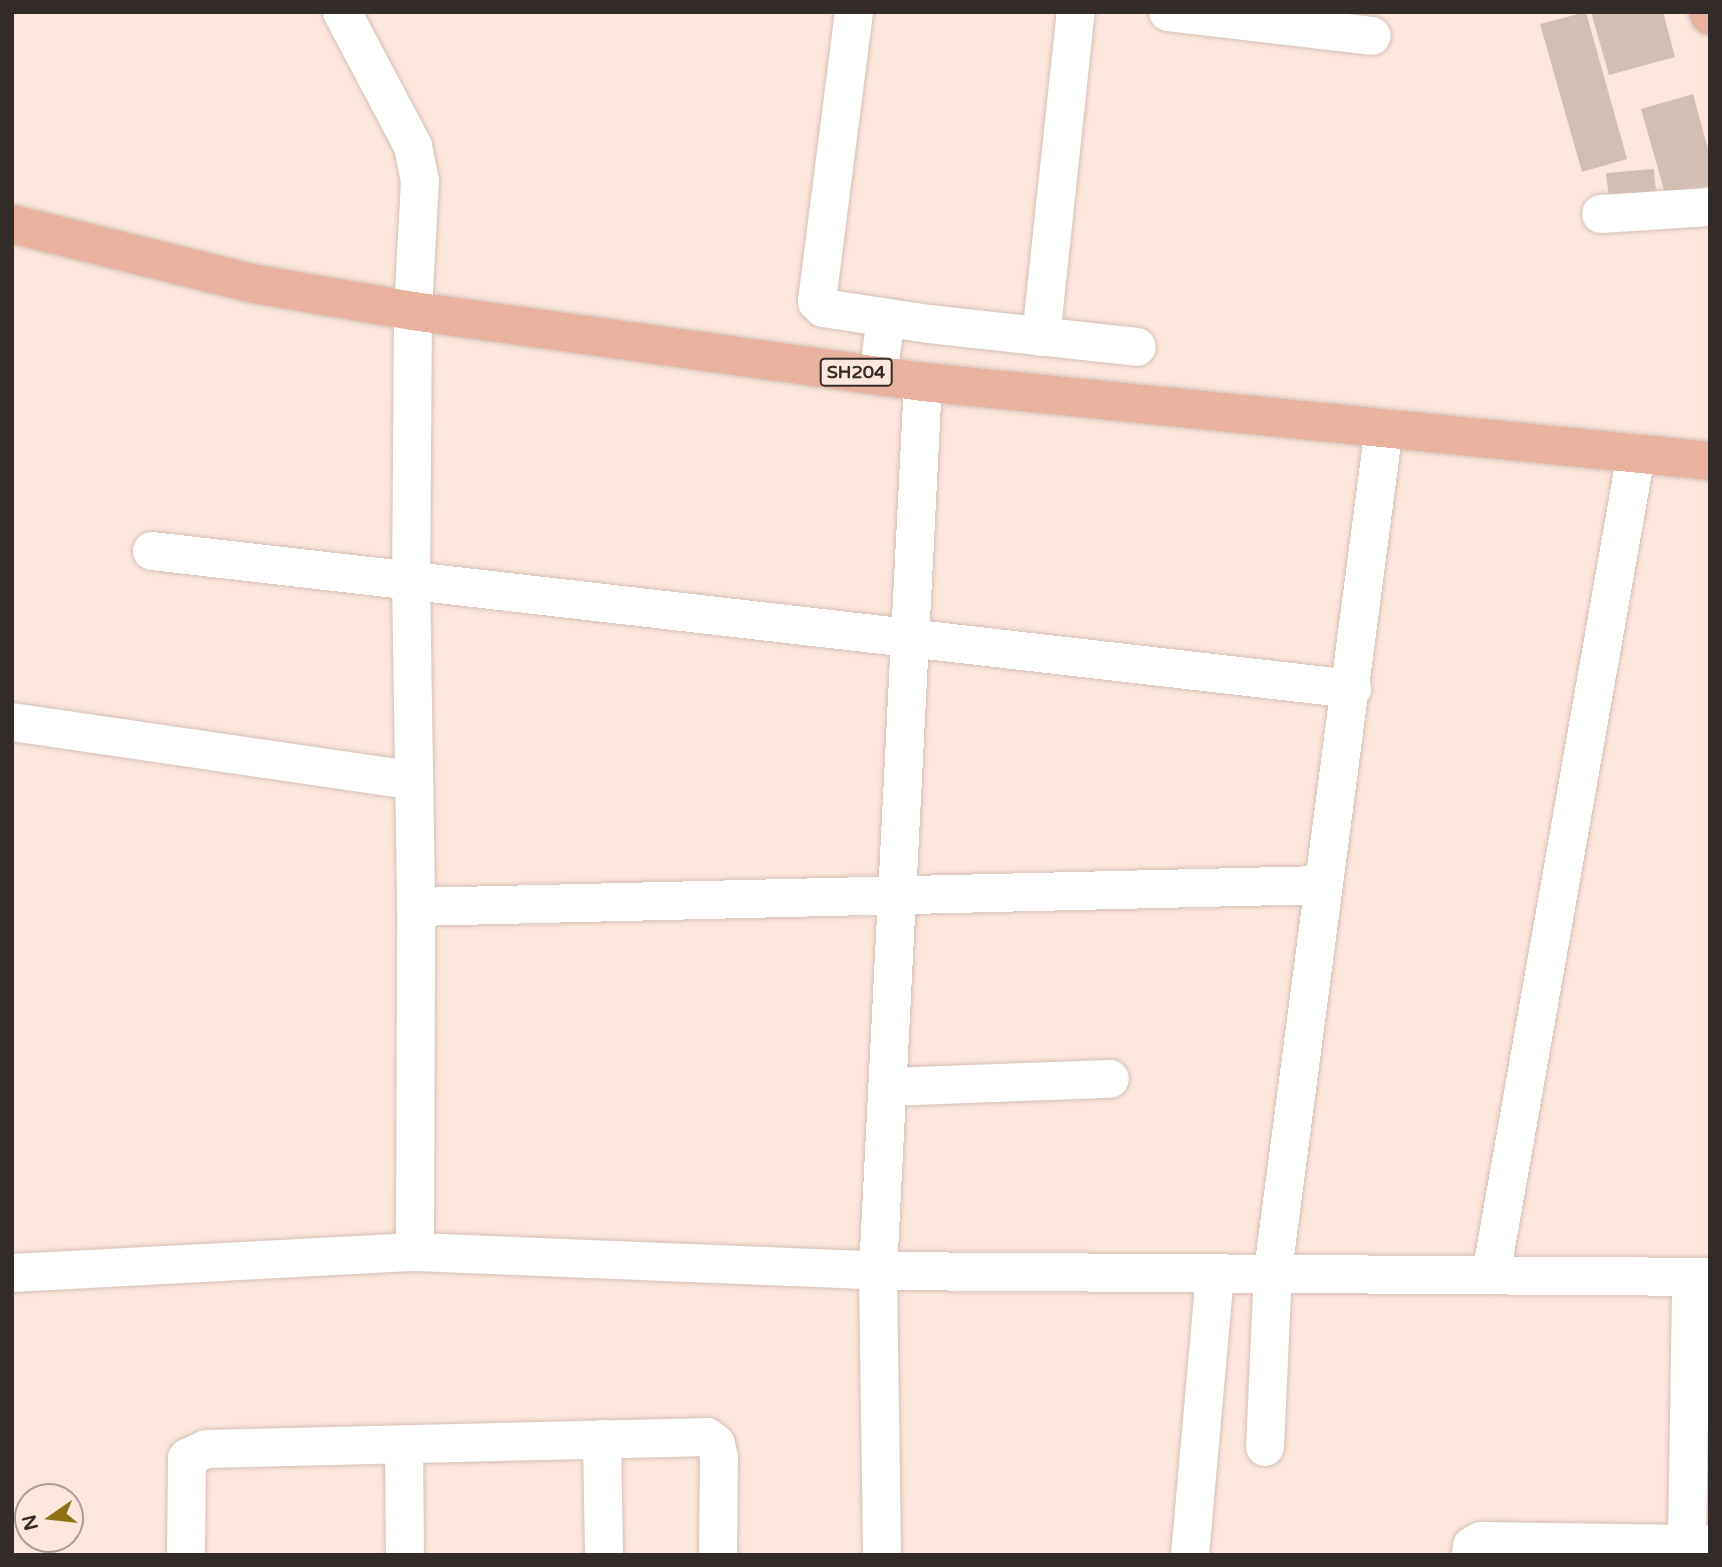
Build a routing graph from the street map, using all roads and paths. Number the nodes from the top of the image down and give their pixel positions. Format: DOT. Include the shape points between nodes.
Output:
graph roads {
  1 [pos="341,12"];
  2 [pos="854,12"];
  3 [pos="1076,12"];
  4 [pos="1168,12"];
  5 [pos="1372,37"];
  6 [pos="1710,207"];
  7 [pos="1601,214"];
  8 [pos="12,225"];
  9 [pos="413,311"];
  10 [pos="886,318"];
  11 [pos="1041,337"];
  12 [pos="1138,347"];
  13 [pos="878,375"];
  14 [pos="923,382"];
  15 [pos="1384,428"];
  16 [pos="1636,454"];
  17 [pos="1710,461"];
  18 [pos="152,551"];
  19 [pos="411,579"];
  20 [pos="911,635"];
  21 [pos="1352,689"];
  22 [pos="12,722"];
  23 [pos="414,781"];
  24 [pos="1322,885"];
  25 [pos="898,896"];
  26 [pos="416,907"];
  27 [pos="1110,1079"];
  28 [pos="887,1087"];
  29 [pos="415,1252"];
  30 [pos="878,1271"];
  31 [pos="1273,1271"];
  32 [pos="12,1273"];
  33 [pos="1215,1273"];
  34 [pos="1491,1275"];
  35 [pos="1700,1277"];
  36 [pos="602,1439"];
  37 [pos="404,1444"];
  38 [pos="1265,1447"];
  39 [pos="1698,1544"];
  40 [pos="1643,1550"];
  41 [pos="186,1555"];
  42 [pos="405,1555"];
  43 [pos="604,1555"];
  44 [pos="718,1555"];
  45 [pos="882,1555"];
  46 [pos="1189,1555"];
  47 [pos="1471,1555"];
  1 -- 9 [label="street" via="413,146 417,164"];
  2 -- 10 [label="street" via="815,294 823,308"];
  3 -- 11 [label="street"];
  4 -- 5 [label="street"];
  6 -- 7 [label="street"];
  8 -- 9 [label="main road, SH204" via="255,284"];
  9 -- 13 [label="main road, SH204"];
  9 -- 19 [label="street"];
  10 -- 11 [label="street"];
  10 -- 13 [label="street"];
  11 -- 12 [label="street"];
  13 -- 14 [label="main road, SH204"];
  14 -- 15 [label="main road, SH204"];
  14 -- 20 [label="street"];
  15 -- 16 [label="main road, SH204"];
  15 -- 21 [label="street"];
  16 -- 17 [label="main road, SH204"];
  16 -- 34 [label="street"];
  18 -- 19 [label="street"];
  19 -- 20 [label="street"];
  19 -- 23 [label="street"];
  20 -- 21 [label="street"];
  20 -- 25 [label="street"];
  21 -- 24 [label="street"];
  22 -- 23 [label="street"];
  23 -- 26 [label="street"];
  24 -- 25 [label="street"];
  24 -- 31 [label="street"];
  25 -- 26 [label="street"];
  25 -- 28 [label="street"];
  26 -- 29 [label="street"];
  27 -- 28 [label="street"];
  28 -- 30 [label="street"];
  29 -- 30 [label="street"];
  29 -- 32 [label="street"];
  30 -- 33 [label="street"];
  30 -- 45 [label="street"];
  31 -- 33 [label="street"];
  31 -- 34 [label="street"];
  31 -- 38 [label="street"];
  33 -- 46 [label="street"];
  34 -- 35 [label="street"];
  35 -- 39 [label="street"];
  36 -- 37 [label="street"];
  36 -- 43 [label="street"];
  36 -- 44 [label="street" via="707,1437 716,1444"];
  37 -- 41 [label="street" via="195,1452 187,1458"];
  37 -- 42 [label="street"];
  39 -- 40 [label="street"];
  40 -- 47 [label="street" via="1481,1541 1472,1546"];
}
